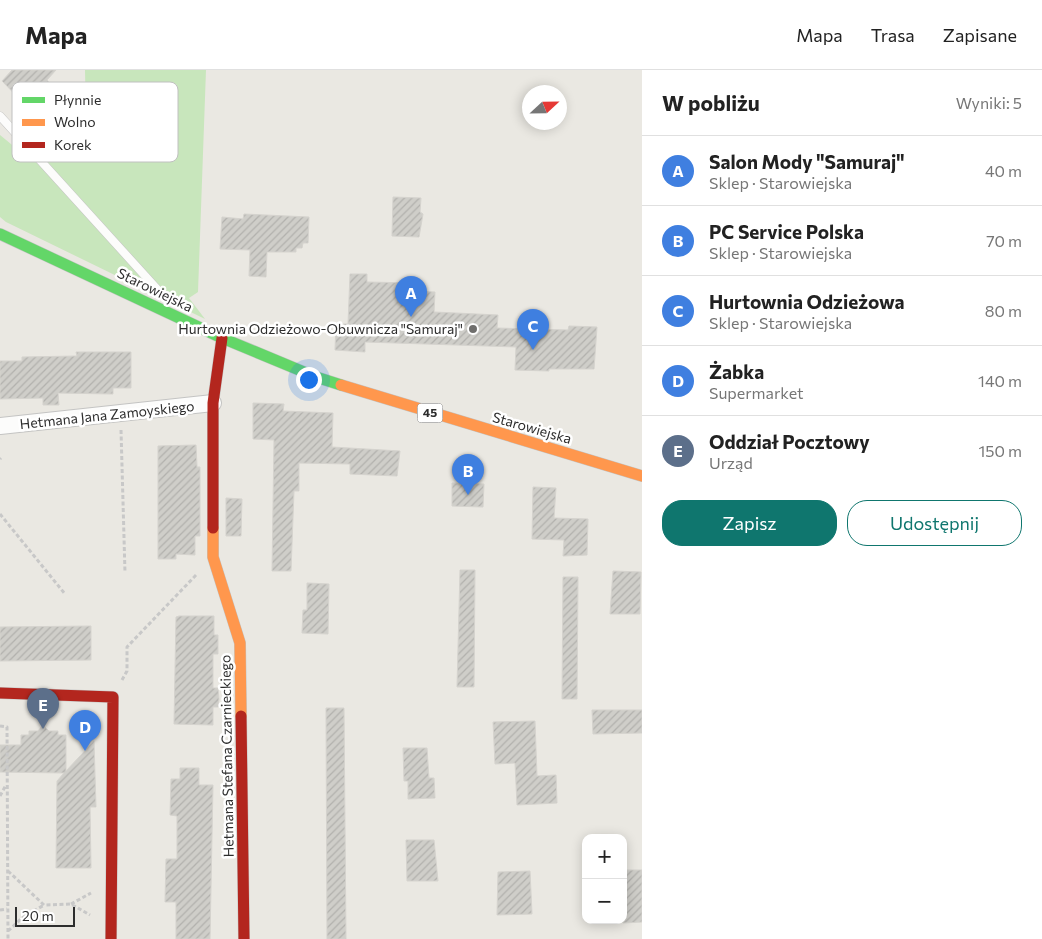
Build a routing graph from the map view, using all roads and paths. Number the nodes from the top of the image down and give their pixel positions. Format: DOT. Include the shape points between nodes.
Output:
graph roads {
  1 [pos="0,116"];
  2 [pos="12,129"];
  3 [pos="42,162"];
  4 [pos="0,234"];
  5 [pos="157,289"];
  6 [pos="222,338"];
  7 [pos="214,403"];
  8 [pos="121,414"];
  9 [pos="0,426"];
  10 [pos="642,476"];
  11 [pos="0,514"];
  12 [pos="213,557"];
  13 [pos="125,573"];
  14 [pos="64,594"];
  15 [pos="0,693"];
  16 [pos="113,697"];
  17 [pos="0,726"];
  18 [pos="6,785"];
  19 [pos="0,796"];
  20 [pos="7,871"];
  21 [pos="44,905"];
  22 [pos="8,909"];
  23 [pos="0,910"];
  24 [pos="8,932"];
  25 [pos="111,934"];
  26 [pos="8,939"];
  27 [pos="244,939"];
  1 -- 2 [label="lane"];
  3 -- 5 [label="lane"];
  4 -- 6 [label="street, Starowiejska / 45"];
  6 -- 7 [label="street, Hetmana Stefana Czarnieckiego"];
  6 -- 10 [label="street, Starowiejska / 45" via="316,377"];
  7 -- 8 [label="street, Hetmana Jana Zamoyskiego"];
  7 -- 12 [label="street, Hetmana Stefana Czarnieckiego"];
  8 -- 9 [label="street, Hetmana Jana Zamoyskiego"];
  8 -- 13 [label="path"];
  11 -- 14 [label="path"];
  12 -- 16 [label="path" via="127,647 128,671"];
  12 -- 27 [label="street, Hetmana Stefana Czarnieckiego" via="240,643"];
  15 -- 16 [label="street"];
  16 -- 25 [label="street"];
  17 -- 18 [label="path" via="7,727"];
  18 -- 19 [label="path"];
  18 -- 20 [label="path"];
  20 -- 21 [label="path"];
  20 -- 22 [label="path"];
  21 -- 24 [label="path" via="22,918"];
  21 -- 25 [label="path" via="71,904 90,914"];
  22 -- 23 [label="path"];
  22 -- 24 [label="path"];
  24 -- 26 [label="path"];
}
